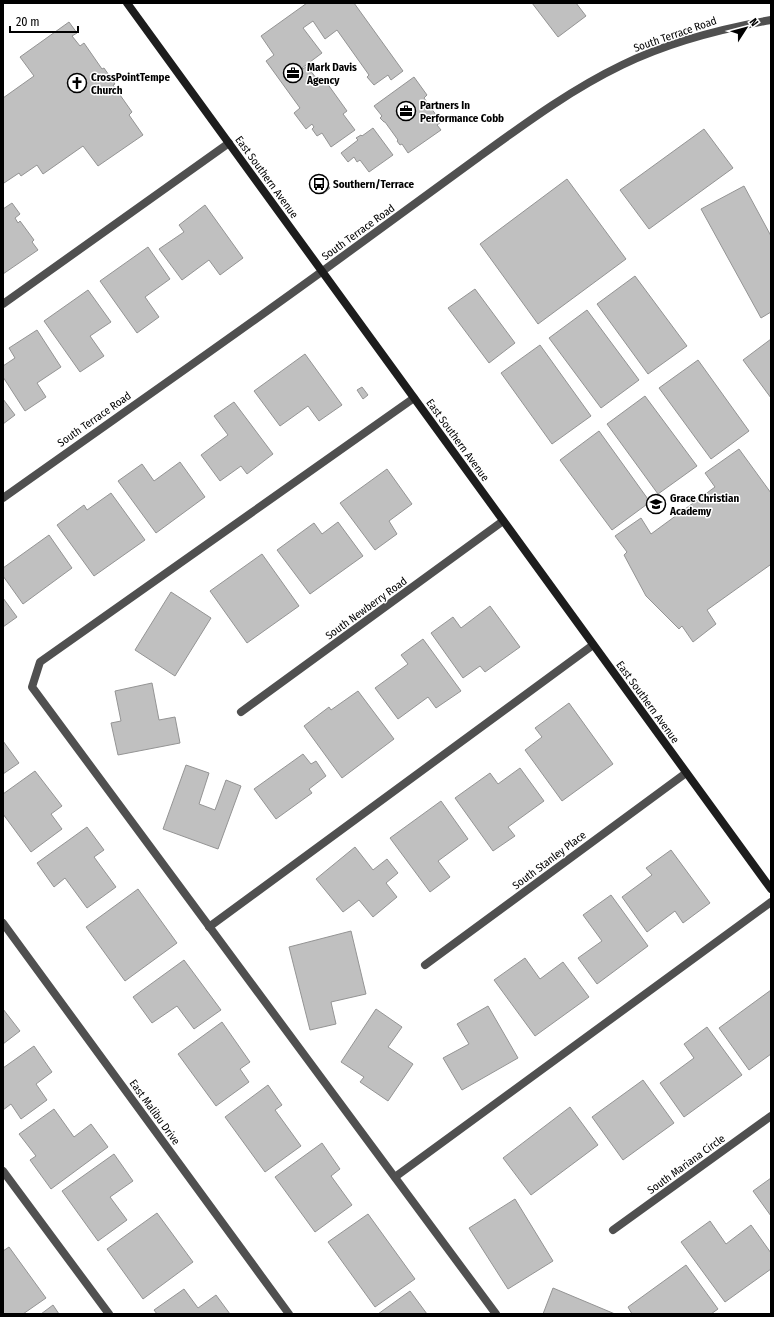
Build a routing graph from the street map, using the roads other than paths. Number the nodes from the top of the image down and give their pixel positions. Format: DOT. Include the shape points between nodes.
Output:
graph roads {
  1 [pos="127,3"];
  2 [pos="771,20"];
  3 [pos="229,143"];
  4 [pos="322,271"];
  5 [pos="3,304"];
  6 [pos="414,398"];
  7 [pos="3,498"];
  8 [pos="503,521"];
  9 [pos="593,645"];
  10 [pos="241,712"];
  11 [pos="686,773"];
  12 [pos="771,889"];
  13 [pos="771,902"];
  14 [pos="3,923"];
  15 [pos="209,927"];
  16 [pos="425,965"];
  17 [pos="771,1116"];
  18 [pos="3,1171"];
  19 [pos="395,1177"];
  20 [pos="614,1230"];
  21 [pos="109,1314"];
  22 [pos="289,1314"];
  23 [pos="496,1314"];
  1 -- 3 [label="main road, East Southern Avenue"];
  2 -- 4 [label="street, South Terrace Road" via="737,26 659,49 622,65 586,85 500,142"];
  3 -- 4 [label="main road, East Southern Avenue"];
  3 -- 5 [label="street"];
  4 -- 6 [label="main road, East Southern Avenue"];
  4 -- 7 [label="street, South Terrace Road"];
  6 -- 8 [label="main road, East Southern Avenue"];
  6 -- 15 [label="street" via="40,662 32,687"];
  8 -- 9 [label="main road, East Southern Avenue"];
  8 -- 10 [label="street, South Newberry Road"];
  9 -- 11 [label="main road, East Southern Avenue"];
  9 -- 15 [label="street"];
  11 -- 12 [label="main road, East Southern Avenue"];
  11 -- 16 [label="street, South Stanley Place"];
  13 -- 19 [label="street"];
  14 -- 22 [label="street, East Malibu Drive"];
  15 -- 19 [label="street"];
  17 -- 20 [label="street, South Mariana Circle"];
  18 -- 21 [label="street"];
  19 -- 23 [label="street"];
}
